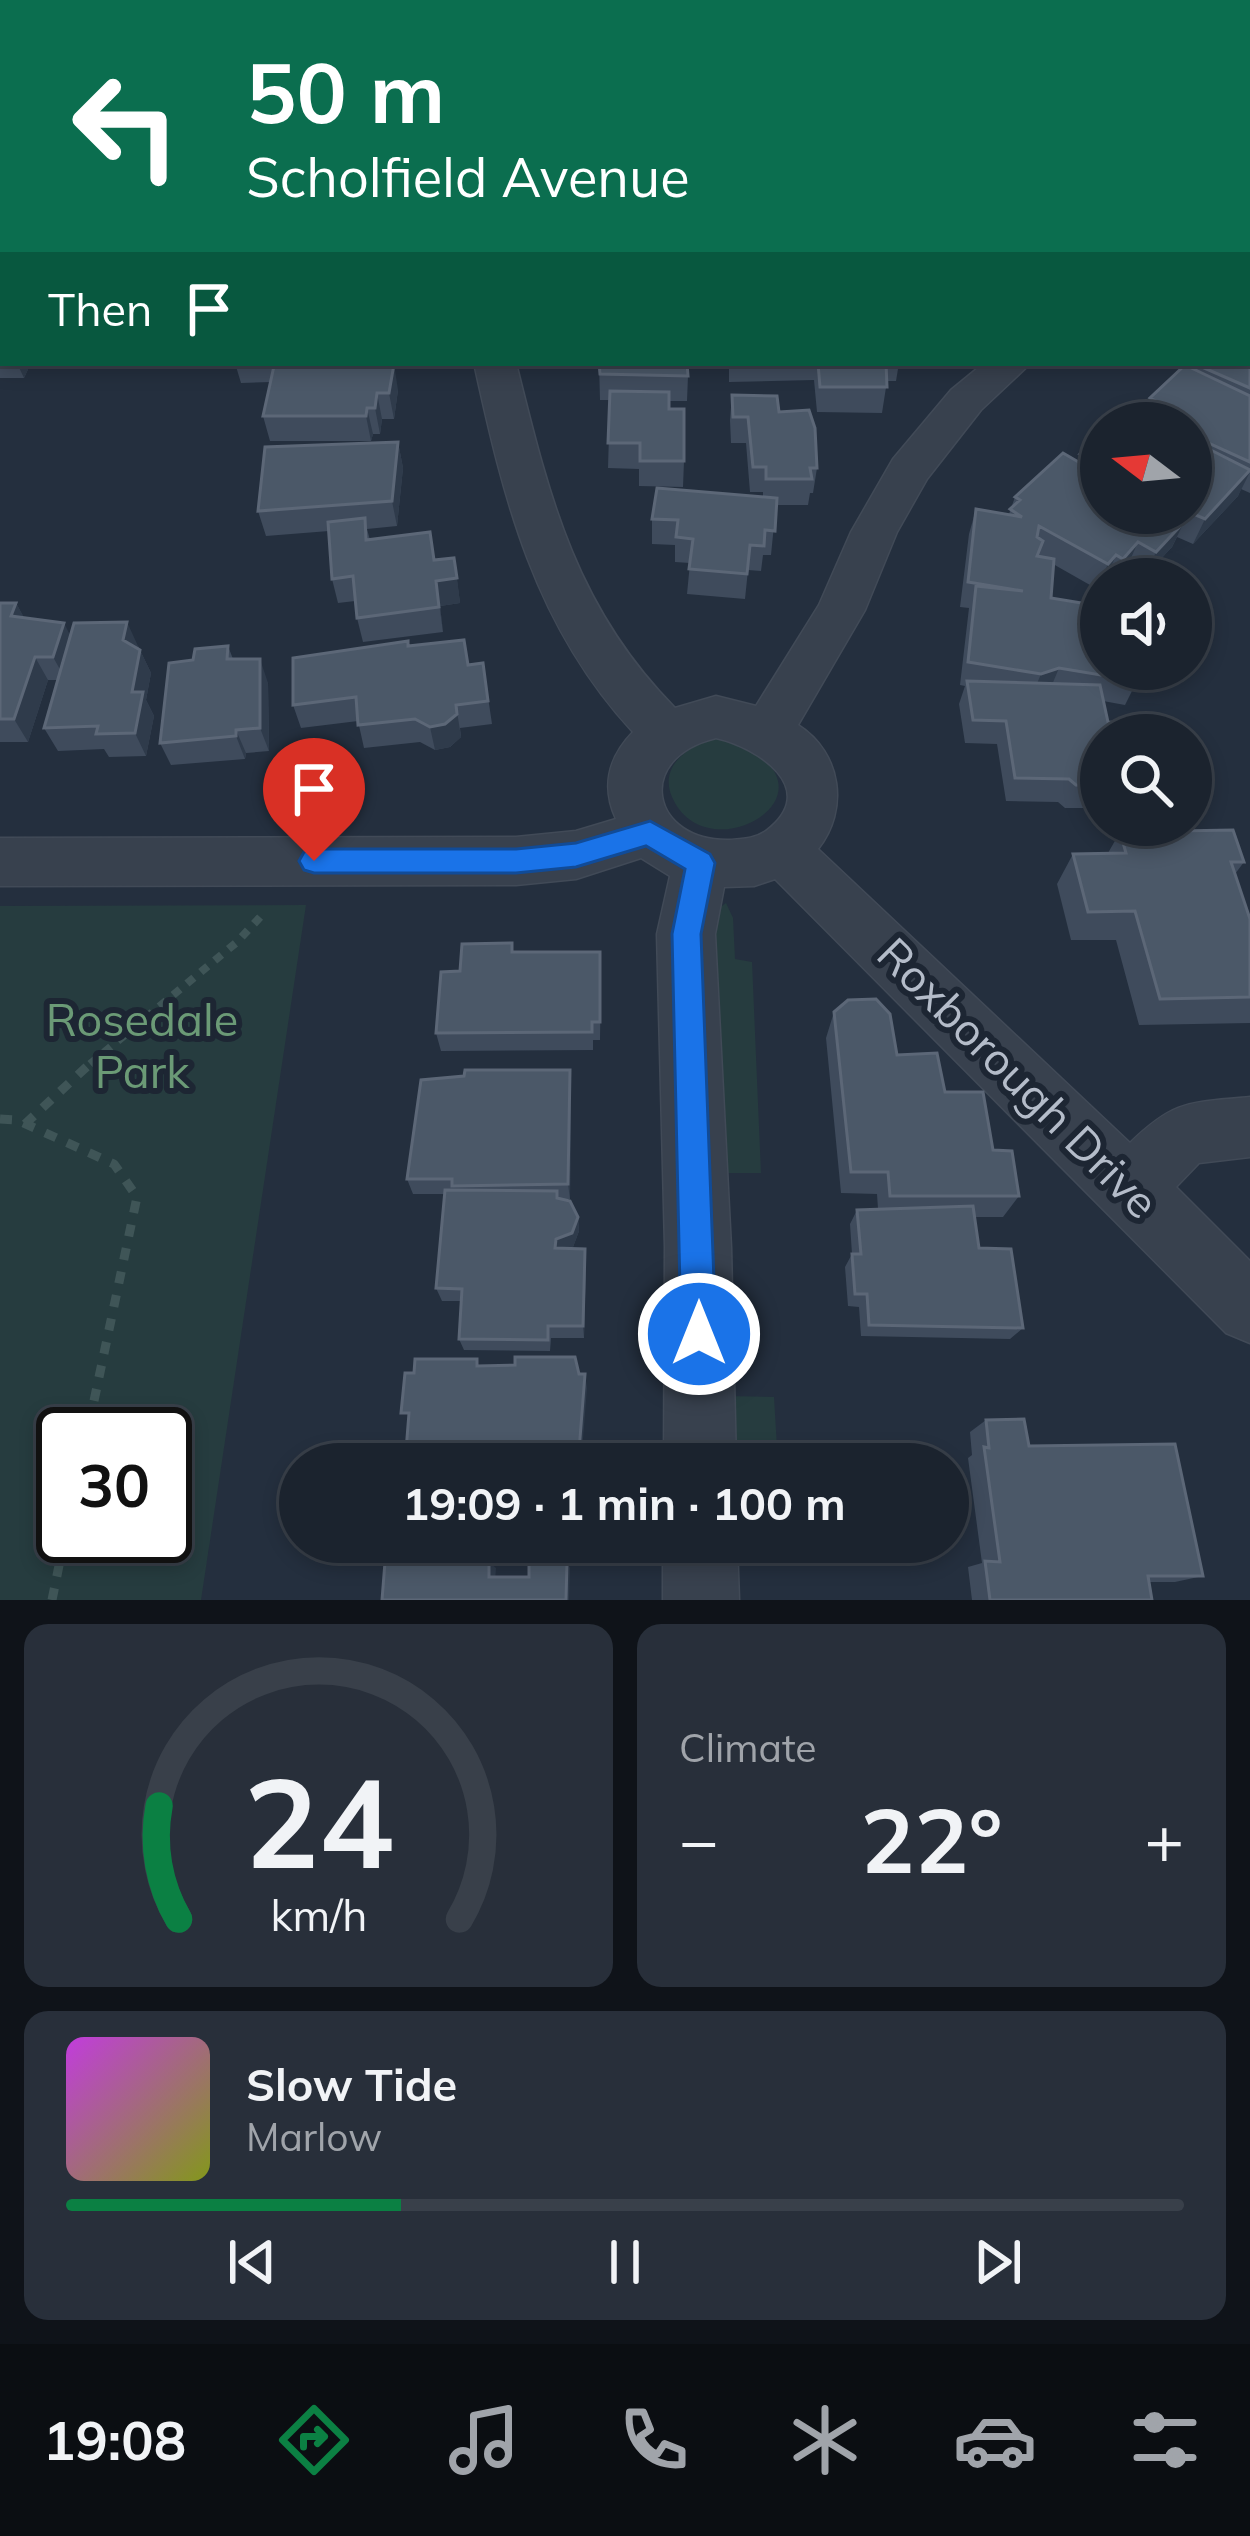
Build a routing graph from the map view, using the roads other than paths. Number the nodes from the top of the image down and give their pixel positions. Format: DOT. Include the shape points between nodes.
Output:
graph roads {
  1 [pos="496,366"];
  2 [pos="1006,366"];
  3 [pos="770,729"];
  4 [pos="665,733"];
  5 [pos="675,848"];
  6 [pos="782,850"];
  7 [pos="0,862"];
  8 [pos="1250,1127"];
  9 [pos="1130,1187"];
  10 [pos="1250,1309"];
  11 [pos="700,1443"];
  12 [pos="700,1563"];
  13 [pos="701,1600"];
  1 -- 4 [label="street" via="536,527 577,615 632,700"];
  2 -- 3 [label="street" via="966,400 910,470 831,629"];
  3 -- 4 [label="street" via="716,717"];
  3 -- 6 [label="street" via="791,744 814,786 801,832"];
  4 -- 5 [label="street" via="637,768 634,790 638,812"];
  5 -- 6 [label="street" via="730,866"];
  5 -- 7 [label="street" via="516,861"];
  5 -- 11 [label="street" via="686,934"];
  6 -- 9 [label="street, Roxborough Drive"];
  8 -- 9 [label="street" via="1184,1134"];
  9 -- 10 [label="street, Roxborough Drive"];
  12 -- 13 [label="street"];
}
